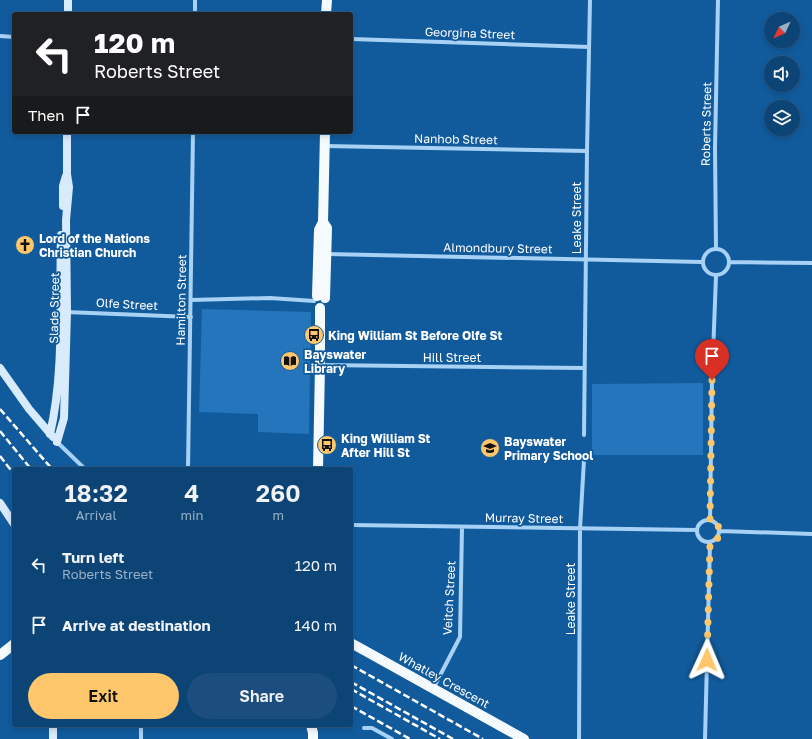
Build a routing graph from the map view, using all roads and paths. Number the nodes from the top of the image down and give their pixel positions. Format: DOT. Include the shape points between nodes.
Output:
graph roads {
  1 [pos="68,0"];
  2 [pos="196,0"];
  3 [pos="327,0"];
  4 [pos="590,0"];
  5 [pos="718,0"];
  6 [pos="68,12"];
  7 [pos="195,12"];
  8 [pos="326,12"];
  9 [pos="0,36"];
  10 [pos="12,37"];
  11 [pos="353,39"];
  12 [pos="589,47"];
  13 [pos="67,134"];
  14 [pos="194,134"];
  15 [pos="324,134"];
  16 [pos="324,146"];
  17 [pos="587,151"];
  18 [pos="716,249"];
  19 [pos="322,253"];
  20 [pos="586,260"];
  21 [pos="702,262"];
  22 [pos="730,262"];
  23 [pos="812,263"];
  24 [pos="716,276"];
  25 [pos="191,300"];
  26 [pos="319,301"];
  27 [pos="64,312"];
  28 [pos="191,317"];
  29 [pos="320,365"];
  30 [pos="0,368"];
  31 [pos="584,368"];
  32 [pos="50,434"];
  33 [pos="584,435"];
  34 [pos="57,442"];
  35 [pos="584,460"];
  36 [pos="82,467"];
  37 [pos="188,467"];
  38 [pos="318,467"];
  39 [pos="0,503"];
  40 [pos="710,520"];
  41 [pos="12,521"];
  42 [pos="353,525"];
  43 [pos="462,527"];
  44 [pos="580,529"];
  45 [pos="697,530"];
  46 [pos="720,531"];
  47 [pos="812,534"];
  48 [pos="710,543"];
  49 [pos="353,644"];
  50 [pos="12,646"];
  51 [pos="0,655"];
  52 [pos="433,689"];
  53 [pos="53,727"];
  54 [pos="141,727"];
  55 [pos="364,728"];
  56 [pos="53,739"];
  57 [pos="141,739"];
  58 [pos="392,739"];
  59 [pos="524,739"];
  60 [pos="579,739"];
  61 [pos="705,739"];
  1 -- 6 [label="street"];
  2 -- 7 [label="street"];
  3 -- 8 [label="main road"];
  4 -- 12 [label="street, Leake Street"];
  5 -- 18 [label="street, Roberts Street"];
  9 -- 10 [label="street"];
  11 -- 12 [label="street, Georgina Street"];
  12 -- 17 [label="street, Leake Street"];
  13 -- 27 [label="street, Slade Street" via="67,174 63,186 61,248"];
  14 -- 25 [label="street, Hamilton Street"];
  15 -- 16 [label="main road"];
  16 -- 17 [label="street, Nanhob Street"];
  16 -- 19 [label="main road" via="323,222 319,230"];
  17 -- 20 [label="street, Leake Street"];
  18 -- 21 [label="street" via="708,251"];
  18 -- 22 [label="street" via="726,253"];
  19 -- 20 [label="street, Almondbury Street"];
  19 -- 26 [label="main road"];
  20 -- 21 [label="street, Almondbury Street"];
  20 -- 31 [label="street, Leake Street"];
  21 -- 24 [label="street" via="708,273"];
  22 -- 23 [label="street"];
  22 -- 24 [label="street" via="727,270"];
  24 -- 40 [label="street"];
  25 -- 26 [label="street" via="270,298"];
  25 -- 28 [label="street, Hamilton Street"];
  26 -- 29 [label="main road"];
  27 -- 28 [label="street, Olfe Street"];
  27 -- 32 [label="street, Slade Street" via="54,417"];
  27 -- 34 [label="street, Slade Street" via="64,418"];
  28 -- 37 [label="street, Hamilton Street"];
  29 -- 31 [label="street, Hill Street"];
  29 -- 38 [label="main road"];
  30 -- 32 [label="street"];
  31 -- 33 [label="street, Leake Street"];
  32 -- 34 [label="street"];
  34 -- 36 [label="street"];
  35 -- 44 [label="street, Leake Street"];
  39 -- 41 [label="street"];
  40 -- 45 [label="street" via="700,523"];
  40 -- 46 [label="street" via="717,523"];
  42 -- 43 [label="street, Murray Street"];
  43 -- 44 [label="street, Murray Street"];
  43 -- 52 [label="street, Veitch Street" via="460,637"];
  44 -- 45 [label="street, Murray Street"];
  44 -- 60 [label="street, Leake Street"];
  45 -- 48 [label="street" via="702,541"];
  46 -- 47 [label="street"];
  46 -- 48 [label="street" via="718,538"];
  48 -- 61 [label="street"];
  49 -- 52 [label="main road, Whatley Crescent"];
  50 -- 51 [label="main road"];
  52 -- 59 [label="main road, Whatley Crescent"];
  53 -- 56 [label="street"];
  54 -- 57 [label="street"];
  55 -- 58 [label="street" via="372,728"];
}
